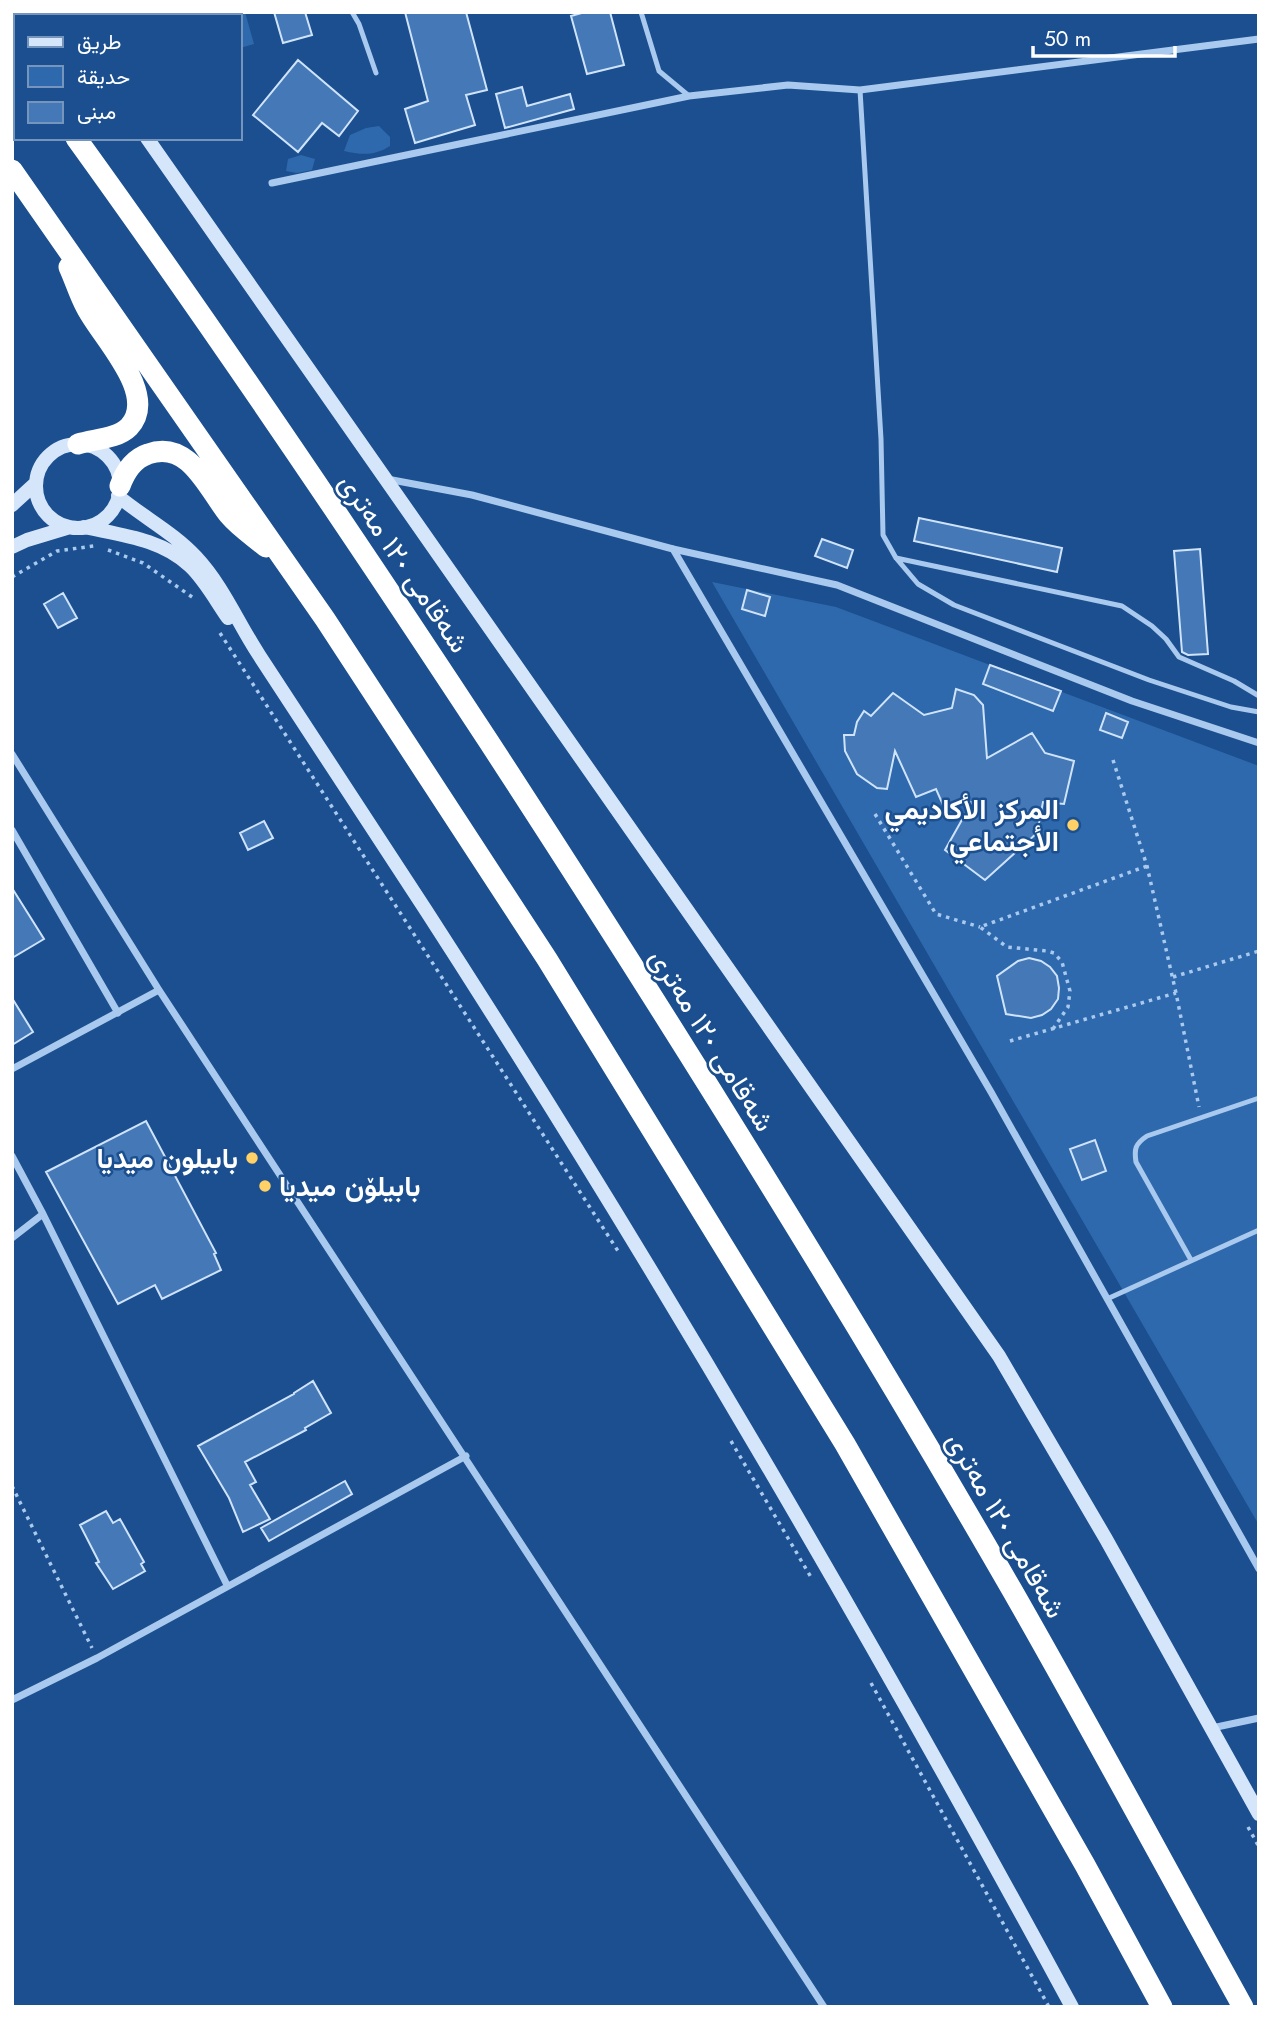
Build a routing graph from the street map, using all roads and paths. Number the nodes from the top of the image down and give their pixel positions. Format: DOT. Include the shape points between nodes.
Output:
graph roads {
  1 [pos="352,12"];
  2 [pos="640,12"];
  3 [pos="1259,39"];
  4 [pos="376,73"];
  5 [pos="860,90"];
  6 [pos="689,96"];
  7 [pos="77,140"];
  8 [pos="149,140"];
  9 [pos="12,170"];
  10 [pos="272,183"];
  11 [pos="54,229"];
  12 [pos="78,444"];
  13 [pos="384,478"];
  14 [pos="36,483"];
  15 [pos="119,491"];
  16 [pos="12,505"];
  17 [pos="78,527"];
  18 [pos="12,547"];
  19 [pos="673,549"];
  20 [pos="896,558"];
  21 [pos="289,566"];
  22 [pos="12,576"];
  23 [pos="201,603"];
  24 [pos="216,626"];
  25 [pos="253,645"];
  26 [pos="1259,696"];
  27 [pos="1259,712"];
  28 [pos="1259,743"];
  29 [pos="12,754"];
  30 [pos="1114,761"];
  31 [pos="875,814"];
  32 [pos="12,830"];
  33 [pos="1147,866"];
  34 [pos="980,928"];
  35 [pos="1259,951"];
  36 [pos="1173,977"];
  37 [pos="159,990"];
  38 [pos="1176,993"];
  39 [pos="118,1013"];
  40 [pos="1053,1029"];
  41 [pos="1010,1041"];
  42 [pos="12,1069"];
  43 [pos="1259,1098"];
  44 [pos="1201,1116"];
  45 [pos="12,1156"];
  46 [pos="43,1214"];
  47 [pos="1259,1230"];
  48 [pos="12,1238"];
  49 [pos="1192,1260"];
  50 [pos="624,1261"];
  51 [pos="1107,1299"];
  52 [pos="730,1438"];
  53 [pos="466,1456"];
  54 [pos="12,1486"];
  55 [pos="1259,1569"];
  56 [pos="812,1579"];
  57 [pos="227,1585"];
  58 [pos="97,1658"];
  59 [pos="866,1674"];
  60 [pos="12,1700"];
  61 [pos="1259,1718"];
  62 [pos="1212,1728"];
  63 [pos="1259,1814"];
  64 [pos="824,2007"];
  65 [pos="1049,2007"];
  66 [pos="1072,2007"];
  67 [pos="1161,2007"];
  68 [pos="1243,2007"];
  1 -- 4 [label="lane"];
  2 -- 6 [label="lane" via="659,71"];
  3 -- 5 [label="street"];
  5 -- 6 [label="street" via="788,85"];
  5 -- 20 [label="lane" via="883,535"];
  6 -- 10 [label="street"];
  7 -- 68 [label="highway, شەقامی ١٢٠ مەتری" via="255,390 412,625 754,1160 1012,1591"];
  8 -- 13 [label="street"];
  9 -- 11 [label="highway"];
  11 -- 12 [label="highway" via="86,308 131,377 137,397 130,426"];
  11 -- 21 [label="highway"];
  12 -- 14 [label="street" via="54,451 39,470"];
  12 -- 15 [label="street" via="92,446 113,463"];
  13 -- 19 [label="street" via="472,495"];
  13 -- 62 [label="street" via="999,1356"];
  14 -- 16 [label="street"];
  14 -- 17 [label="street" via="41,507 59,523"];
  15 -- 17 [label="street" via="106,517"];
  15 -- 21 [label="highway" via="124,475 142,457 156,452 179,455 192,463 231,517"];
  15 -- 25 [label="street" via="196,556"];
  17 -- 18 [label="street"];
  17 -- 25 [label="street" via="142,539 184,560"];
  19 -- 28 [label="street" via="837,586 1132,701"];
  19 -- 51 [label="street"];
  20 -- 26 [label="lane" via="1122,606 1152,626 1179,657"];
  20 -- 27 [label="lane" via="918,584 954,605 1149,680"];
  21 -- 67 [label="highway" via="547,959 782,1340 1086,1865"];
  22 -- 23 [label="path" via="57,551 96,546 143,563"];
  24 -- 50 [label="path"];
  25 -- 66 [label="street" via="460,964 666,1295 824,1561"];
  29 -- 37 [label="street"];
  30 -- 33 [label="path"];
  31 -- 34 [label="path" via="936,914"];
  32 -- 39 [label="street"];
  33 -- 34 [label="path"];
  33 -- 36 [label="path"];
  34 -- 40 [label="path" via="1007,947 1046,951 1062,962 1068,1007"];
  35 -- 36 [label="path"];
  36 -- 38 [label="path"];
  37 -- 39 [label="street"];
  37 -- 53 [label="street"];
  38 -- 40 [label="path"];
  38 -- 44 [label="path"];
  39 -- 42 [label="street"];
  40 -- 41 [label="path"];
  43 -- 44 [label="lane"];
  44 -- 49 [label="lane" via="1147,1136 1135,1150 1136,1163"];
  45 -- 46 [label="street"];
  46 -- 48 [label="street"];
  46 -- 57 [label="street"];
  47 -- 49 [label="lane"];
  49 -- 51 [label="lane"];
  51 -- 55 [label="street"];
  52 -- 56 [label="path"];
  53 -- 57 [label="street"];
  53 -- 64 [label="street"];
  54 -- 58 [label="path"];
  57 -- 58 [label="street"];
  58 -- 60 [label="street"];
  59 -- 65 [label="path"];
  61 -- 62 [label="street"];
  62 -- 63 [label="street"];
}
